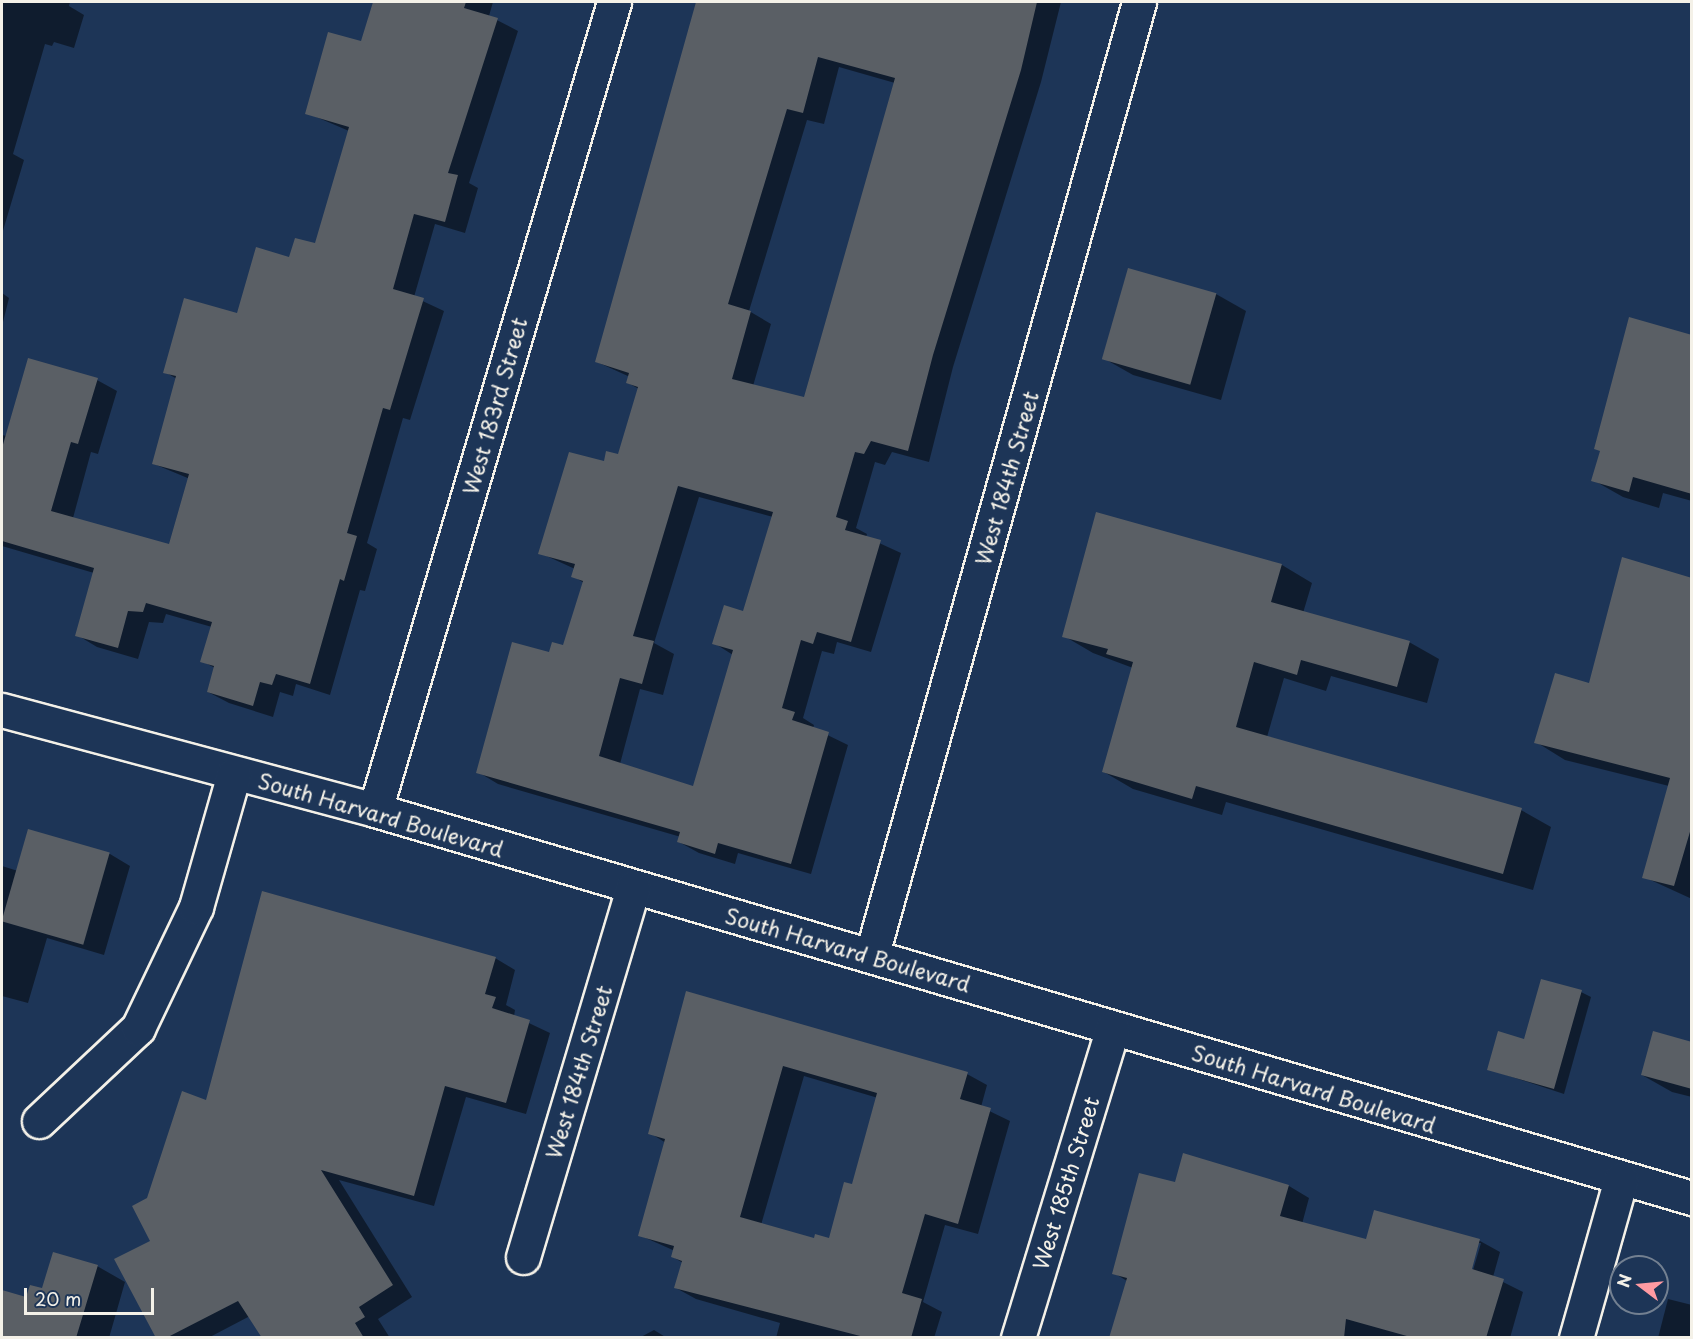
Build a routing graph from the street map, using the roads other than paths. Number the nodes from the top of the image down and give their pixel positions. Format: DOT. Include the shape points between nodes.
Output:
graph roads {
  1 [pos="614,2"];
  2 [pos="1139,2"];
  3 [pos="2,710"];
  4 [pos="234,774"];
  5 [pos="375,810"];
  6 [pos="633,887"];
  7 [pos="872,954"];
  8 [pos="1113,1028"];
  9 [pos="39,1121"];
  10 [pos="1621,1179"];
  11 [pos="1692,1198"];
  12 [pos="523,1257"];
  13 [pos="1018,1338"];
  14 [pos="1576,1338"];
  1 -- 5 [label="street, West 183rd Street"];
  2 -- 7 [label="street, West 184th Street"];
  3 -- 4 [label="street, South Harvard Boulevard"];
  4 -- 5 [label="street, South Harvard Boulevard"];
  4 -- 9 [label="street" via="196,907 138,1028"];
  5 -- 6 [label="street, South Harvard Boulevard"];
  6 -- 7 [label="street, South Harvard Boulevard"];
  6 -- 12 [label="street, West 184th Street"];
  7 -- 8 [label="street, South Harvard Boulevard"];
  8 -- 10 [label="street, South Harvard Boulevard"];
  8 -- 13 [label="street, West 185th Street"];
  10 -- 11 [label="street, South Harvard Boulevard"];
  10 -- 14 [label="street"];
}
